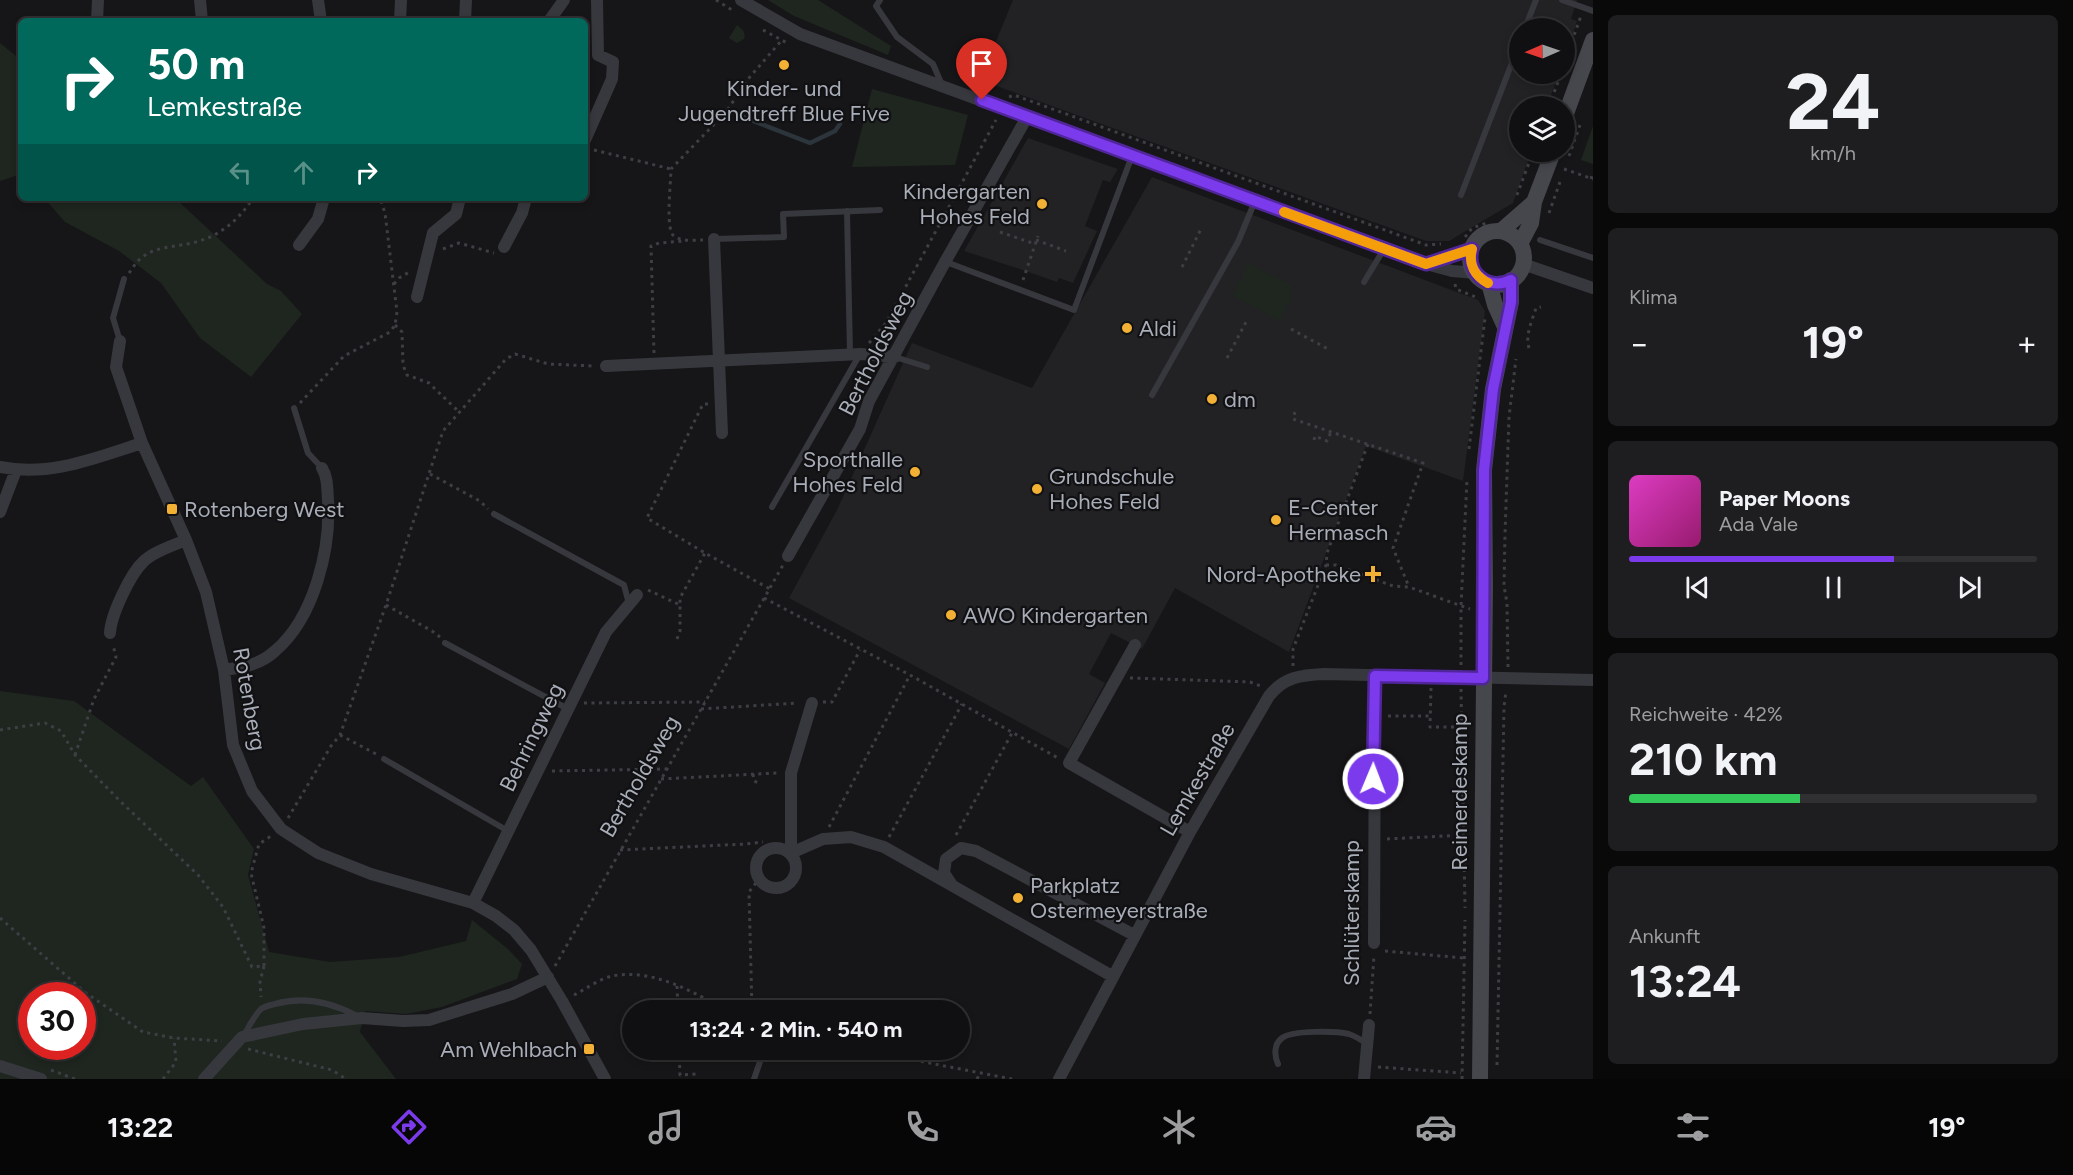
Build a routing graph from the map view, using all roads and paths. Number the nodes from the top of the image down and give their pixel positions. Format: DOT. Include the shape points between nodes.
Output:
graph roads {
  1 [pos="98,0"];
  2 [pos="200,0"];
  3 [pos="318,0"];
  4 [pos="401,0"];
  5 [pos="466,0"];
  6 [pos="564,0"];
  7 [pos="597,0"];
  8 [pos="741,0"];
  9 [pos="880,0"];
  10 [pos="1536,0"];
  11 [pos="1562,0"];
  12 [pos="1584,8"];
  13 [pos="1593,11"];
  14 [pos="97,18"];
  15 [pos="202,18"];
  16 [pos="321,18"];
  17 [pos="400,18"];
  18 [pos="465,18"];
  19 [pos="551,18"];
  20 [pos="1529,18"];
  21 [pos="1575,33"];
  22 [pos="1593,40"];
  23 [pos="781,41"];
  24 [pos="1509,71"];
  25 [pos="942,85"];
  26 [pos="1572,96"];
  27 [pos="1002,107"];
  28 [pos="1027,117"];
  29 [pos="1582,119"];
  30 [pos="588,133"];
  31 [pos="588,149"];
  32 [pos="1133,156"];
  33 [pos="1549,162"];
  34 [pos="671,169"];
  35 [pos="1564,169"];
  36 [pos="1593,172"];
  37 [pos="1592,179"];
  38 [pos="1461,195"];
  39 [pos="251,201"];
  40 [pos="323,201"];
  41 [pos="381,201"];
  42 [pos="459,201"];
  43 [pos="525,201"];
  44 [pos="1255,201"];
  45 [pos="1534,202"];
  46 [pos="880,210"];
  47 [pos="847,211"];
  48 [pos="1201,229"];
  49 [pos="1501,231"];
  50 [pos="999,232"];
  51 [pos="714,239"];
  52 [pos="688,240"];
  53 [pos="1036,240"];
  54 [pos="1540,240"];
  55 [pos="459,243"];
  56 [pos="1520,244"];
  57 [pos="299,245"];
  58 [pos="1384,248"];
  59 [pos="1448,248"];
  60 [pos="1472,249"];
  61 [pos="502,251"];
  62 [pos="1066,251"];
  63 [pos="1593,258"];
  64 [pos="945,262"];
  65 [pos="1426,264"];
  66 [pos="1523,264"];
  67 [pos="1182,267"];
  68 [pos="423,272"];
  69 [pos="1482,278"];
  70 [pos="124,279"];
  71 [pos="1511,280"];
  72 [pos="1364,282"];
  73 [pos="394,284"];
  74 [pos="1593,288"];
  75 [pos="1020,290"];
  76 [pos="417,297"];
  77 [pos="1541,307"];
  78 [pos="1246,322"];
  79 [pos="395,325"];
  80 [pos="1513,326"];
  81 [pos="1530,326"];
  82 [pos="1291,329"];
  83 [pos="120,341"];
  84 [pos="1529,348"];
  85 [pos="1328,349"];
  86 [pos="855,354"];
  87 [pos="895,357"];
  88 [pos="1227,358"];
  89 [pos="720,359"];
  90 [pos="1516,359"];
  91 [pos="655,364"];
  92 [pos="606,366"];
  93 [pos="927,367"];
  94 [pos="1152,395"];
  95 [pos="722,403"];
  96 [pos="294,408"];
  97 [pos="459,412"];
  98 [pos="1295,412"];
  99 [pos="1331,432"];
  100 [pos="722,433"];
  101 [pos="1314,440"];
  102 [pos="142,443"];
  103 [pos="1368,444"];
  104 [pos="0,467"];
  105 [pos="322,468"];
  106 [pos="16,470"];
  107 [pos="430,474"];
  108 [pos="772,507"];
  109 [pos="0,512"];
  110 [pos="494,514"];
  111 [pos="186,540"];
  112 [pos="705,553"];
  113 [pos="788,556"];
  114 [pos="1326,565"];
  115 [pos="1409,587"];
  116 [pos="770,589"];
  117 [pos="765,598"];
  118 [pos="633,600"];
  119 [pos="386,605"];
  120 [pos="680,605"];
  121 [pos="1484,614"];
  122 [pos="110,633"];
  123 [pos="677,639"];
  124 [pos="445,643"];
  125 [pos="1135,645"];
  126 [pos="861,650"];
  127 [pos="224,670"];
  128 [pos="910,675"];
  129 [pos="1375,676"];
  130 [pos="1116,677"];
  131 [pos="1293,677"];
  132 [pos="1431,677"];
  133 [pos="1483,678"];
  134 [pos="1508,679"];
  135 [pos="1593,680"];
  136 [pos="1272,692"];
  137 [pos="705,702"];
  138 [pos="812,703"];
  139 [pos="962,704"];
  140 [pos="570,706"];
  141 [pos="701,709"];
  142 [pos="1374,716"];
  143 [pos="1431,716"];
  144 [pos="1462,727"];
  145 [pos="0,730"];
  146 [pos="1012,733"];
  147 [pos="340,735"];
  148 [pos="75,755"];
  149 [pos="384,759"];
  150 [pos="1069,763"];
  151 [pos="667,769"];
  152 [pos="538,771"];
  153 [pos="791,773"];
  154 [pos="753,774"];
  155 [pos="661,779"];
  156 [pos="761,784"];
  157 [pos="281,829"];
  158 [pos="1190,831"];
  159 [pos="509,832"];
  160 [pos="1482,834"];
  161 [pos="823,839"];
  162 [pos="954,839"];
  163 [pos="1373,840"];
  164 [pos="763,842"];
  165 [pos="884,847"];
  166 [pos="621,850"];
  167 [pos="791,853"];
  168 [pos="759,879"];
  169 [pos="955,888"];
  170 [pos="473,903"];
  171 [pos="0,917"];
  172 [pos="1134,935"];
  173 [pos="1374,946"];
  174 [pos="1464,958"];
  175 [pos="264,966"];
  176 [pos="1112,976"];
  177 [pos="549,977"];
  178 [pos="677,986"];
  179 [pos="678,1000"];
  180 [pos="708,1000"];
  181 [pos="752,1000"];
  182 [pos="562,1001"];
  183 [pos="262,1008"];
  184 [pos="362,1018"];
  185 [pos="1369,1025"];
  186 [pos="174,1038"];
  187 [pos="238,1042"];
  188 [pos="1367,1043"];
  189 [pos="679,1060"];
  190 [pos="761,1060"];
  191 [pos="913,1060"];
  192 [pos="1278,1064"];
  193 [pos="0,1066"];
  194 [pos="1365,1066"];
  195 [pos="1497,1067"];
  196 [pos="980,1073"];
  197 [pos="696,1074"];
  198 [pos="1480,1076"];
  199 [pos="41,1079"];
  200 [pos="164,1079"];
  201 [pos="204,1079"];
  202 [pos="345,1079"];
  203 [pos="604,1079"];
  204 [pos="754,1079"];
  205 [pos="977,1079"];
  206 [pos="1012,1079"];
  207 [pos="1059,1079"];
  208 [pos="1364,1079"];
  1 -- 14 [label="street"];
  2 -- 15 [label="street"];
  3 -- 16 [label="street"];
  4 -- 17 [label="street"];
  5 -- 18 [label="street"];
  6 -- 19 [label="street"];
  7 -- 30 [label="street" via="598,55 613,62 612,79"];
  8 -- 25 [label="street" via="800,34"];
  9 -- 25 [label="lane" via="876,6 897,37 933,64"];
  10 -- 20 [label="lane"];
  11 -- 12 [label="lane"];
  12 -- 13 [label="lane"];
  12 -- 21 [label="path"];
  22 -- 26 [label="main road"];
  23 -- 34 [label="path" via="726,112"];
  24 -- 38 [label="lane"];
  25 -- 27 [label="street"];
  27 -- 28 [label="street"];
  27 -- 59 [label="path" via="1005,98 1014,95 1426,245 1442,244"];
  27 -- 86 [label="path" via="886,323"];
  28 -- 32 [label="street"];
  28 -- 64 [label="street, Bertholdsweg"];
  29 -- 35 [label="path"];
  31 -- 34 [label="path"];
  32 -- 44 [label="street"];
  32 -- 75 [label="lane" via="1074,310"];
  33 -- 45 [label="main road"];
  34 -- 52 [label="path" via="671,233"];
  35 -- 37 [label="path"];
  35 -- 54 [label="path"];
  36 -- 37 [label="path"];
  39 -- 70 [label="path" via="235,222 215,236 156,250 141,258"];
  40 -- 57 [label="street" via="318,219"];
  41 -- 73 [label="path"];
  42 -- 68 [label="street" via="456,214 433,233"];
  43 -- 61 [label="street"];
  44 -- 58 [label="street"];
  44 -- 94 [label="lane" via="1238,242"];
  45 -- 49 [label="main road"];
  45 -- 56 [label="main road" via="1531,223"];
  46 -- 47 [label="lane"];
  47 -- 51 [label="lane" via="783,214 784,237"];
  47 -- 86 [label="lane"];
  48 -- 67 [label="path"];
  49 -- 56 [label="main road"];
  49 -- 60 [label="main road" via="1483,235"];
  50 -- 53 [label="path"];
  51 -- 52 [label="path"];
  51 -- 89 [label="street"];
  52 -- 91 [label="path" via="651,246"];
  53 -- 62 [label="path"];
  53 -- 75 [label="path"];
  54 -- 63 [label="lane"];
  55 -- 61 [label="path"];
  56 -- 66 [label="main road"];
  58 -- 65 [label="street"];
  58 -- 72 [label="lane"];
  60 -- 65 [label="street"];
  60 -- 69 [label="main road" via="1471,261"];
  64 -- 75 [label="lane"];
  64 -- 87 [label="street, Bertholdsweg"];
  65 -- 69 [label="street"];
  66 -- 71 [label="main road"];
  66 -- 74 [label="street"];
  68 -- 73 [label="path" via="407,273"];
  68 -- 76 [label="street"];
  69 -- 71 [label="main road" via="1499,284"];
  69 -- 80 [label="main road" via="1495,305"];
  70 -- 83 [label="lane" via="113,318"];
  71 -- 80 [label="main road, Reimerdeskamp"];
  73 -- 79 [label="path"];
  77 -- 81 [label="path" via="1536,308"];
  78 -- 88 [label="path"];
  79 -- 96 [label="path" via="390,332 344,356"];
  79 -- 97 [label="path" via="402,332 407,375 429,383"];
  80 -- 81 [label="path"];
  80 -- 121 [label="main road, Reimerdeskamp" via="1493,389 1484,470"];
  81 -- 84 [label="path"];
  82 -- 85 [label="path"];
  83 -- 102 [label="street, Rotenberg" via="116,367"];
  86 -- 87 [label="street"];
  86 -- 89 [label="street"];
  86 -- 108 [label="lane"];
  87 -- 93 [label="lane"];
  87 -- 113 [label="street, Bertholdsweg" via="869,401 860,429"];
  89 -- 91 [label="street"];
  89 -- 95 [label="street"];
  90 -- 134 [label="path" via="1509,417 1504,576"];
  91 -- 92 [label="street"];
  92 -- 97 [label="path" via="548,364 515,354 506,359"];
  95 -- 100 [label="street"];
  95 -- 112 [label="path" via="703,404 648,514 649,520"];
  96 -- 105 [label="lane" via="308,453"];
  97 -- 107 [label="path" via="443,431"];
  98 -- 99 [label="path" via="1293,419"];
  99 -- 101 [label="path" via="1327,441 1315,436"];
  99 -- 103 [label="path"];
  102 -- 106 [label="street" via="77,465"];
  102 -- 111 [label="street, Rotenberg"];
  103 -- 114 [label="path"];
  103 -- 115 [label="path" via="1423,463 1393,548"];
  104 -- 106 [label="street"];
  105 -- 127 [label="street" via="329,517 314,591 297,625 275,651 256,665"];
  106 -- 109 [label="street"];
  107 -- 110 [label="path" via="480,501"];
  107 -- 119 [label="path"];
  110 -- 118 [label="lane" via="624,585"];
  111 -- 122 [label="street" via="143,562 130,580 110,624"];
  111 -- 127 [label="street, Rotenberg" via="206,592"];
  112 -- 116 [label="path"];
  112 -- 120 [label="path" via="680,598"];
  113 -- 116 [label="path, Bertholdsweg"];
  114 -- 115 [label="path"];
  114 -- 131 [label="path" via="1293,649"];
  115 -- 121 [label="path"];
  116 -- 117 [label="path, Bertholdsweg"];
  117 -- 126 [label="path"];
  117 -- 137 [label="path, Bertholdsweg"];
  118 -- 120 [label="path" via="643,587"];
  118 -- 140 [label="street, Behringweg" via="606,632"];
  119 -- 124 [label="path" via="432,631"];
  119 -- 147 [label="path"];
  120 -- 123 [label="path"];
  121 -- 133 [label="main road, Reimerdeskamp"];
  122 -- 148 [label="path" via="116,657 94,699"];
  124 -- 140 [label="lane"];
  125 -- 130 [label="street"];
  126 -- 128 [label="path"];
  126 -- 138 [label="path" via="832,702"];
  127 -- 157 [label="street, Rotenberg" via="233,745 252,791"];
  128 -- 139 [label="path"];
  128 -- 161 [label="path"];
  129 -- 131 [label="street"];
  129 -- 132 [label="street"];
  129 -- 142 [label="street, Schlüterskamp"];
  130 -- 136 [label="path" via="1250,682"];
  130 -- 150 [label="street"];
  131 -- 136 [label="street, Lemkestraße"];
  132 -- 133 [label="street"];
  132 -- 143 [label="path"];
  133 -- 134 [label="street"];
  133 -- 160 [label="main road, Reimerdeskamp"];
  134 -- 135 [label="street"];
  134 -- 195 [label="path" via="1504,707"];
  136 -- 158 [label="street, Lemkestraße"];
  137 -- 140 [label="path"];
  137 -- 141 [label="path, Bertholdsweg"];
  138 -- 141 [label="path"];
  138 -- 153 [label="street"];
  139 -- 146 [label="path"];
  139 -- 165 [label="path"];
  140 -- 152 [label="street, Behringweg"];
  141 -- 151 [label="path, Bertholdsweg"];
  142 -- 143 [label="path"];
  142 -- 163 [label="street, Schlüterskamp"];
  143 -- 144 [label="path" via="1430,727"];
  145 -- 148 [label="path" via="45,723 61,731"];
  146 -- 150 [label="path"];
  146 -- 162 [label="path"];
  147 -- 149 [label="path"];
  147 -- 157 [label="path"];
  148 -- 175 [label="path" via="198,875 223,908 252,967"];
  149 -- 159 [label="lane"];
  150 -- 158 [label="street"];
  151 -- 152 [label="path"];
  151 -- 155 [label="path, Bertholdsweg"];
  152 -- 159 [label="street, Behringweg"];
  153 -- 154 [label="path"];
  153 -- 167 [label="street"];
  154 -- 155 [label="path"];
  154 -- 156 [label="path" via="754,781"];
  155 -- 166 [label="path, Bertholdsweg"];
  157 -- 170 [label="street, Rotenberg" via="318,853 371,874"];
  157 -- 175 [label="path" via="259,844 251,873 264,928"];
  158 -- 172 [label="street, Lemkestraße"];
  159 -- 170 [label="street, Behringweg"];
  160 -- 163 [label="path"];
  160 -- 198 [label="main road, Reimerdeskamp"];
  161 -- 165 [label="street" via="852,837"];
  161 -- 167 [label="street"];
  163 -- 173 [label="street, Schlüterskamp"];
  164 -- 166 [label="path"];
  165 -- 169 [label="street"];
  166 -- 177 [label="path, Bertholdsweg"];
  167 -- 168 [label="street" via="781,848 763,852 756,866"];
  167 -- 168 [label="street" via="797,866 789,884 775,888"];
  168 -- 181 [label="path" via="749,892"];
  169 -- 172 [label="street" via="944,873 946,859 961,848 976,851"];
  169 -- 176 [label="street"];
  170 -- 177 [label="street, Rotenberg" via="514,930"];
  171 -- 186 [label="path" via="86,993 143,1032"];
  172 -- 176 [label="street, Lemkestraße"];
  173 -- 174 [label="path"];
  173 -- 185 [label="path, Schlüterskamp"];
  175 -- 183 [label="path" via="260,982"];
  176 -- 207 [label="street, Lemkestraße"];
  177 -- 182 [label="street, Rotenberg"];
  177 -- 184 [label="street" via="512,994 429,1020"];
  178 -- 179 [label="path"];
  178 -- 180 [label="path"];
  178 -- 182 [label="path" via="639,974 610,976"];
  182 -- 203 [label="street, Rotenberg"];
  183 -- 184 [label="lane" via="303,999"];
  183 -- 187 [label="lane"];
  184 -- 187 [label="street" via="303,1024"];
  185 -- 188 [label="street"];
  186 -- 187 [label="path"];
  186 -- 200 [label="path" via="176,1062"];
  187 -- 201 [label="street"];
  187 -- 202 [label="path" via="332,1070"];
  188 -- 192 [label="lane" via="1352,1035 1332,1032 1283,1036 1276,1044"];
  188 -- 194 [label="street"];
  189 -- 197 [label="path" via="680,1075"];
  190 -- 204 [label="lane"];
  191 -- 196 [label="path"];
  193 -- 199 [label="street"];
  194 -- 198 [label="path"];
  194 -- 208 [label="street"];
  196 -- 205 [label="path"];
  196 -- 206 [label="path"];
}
